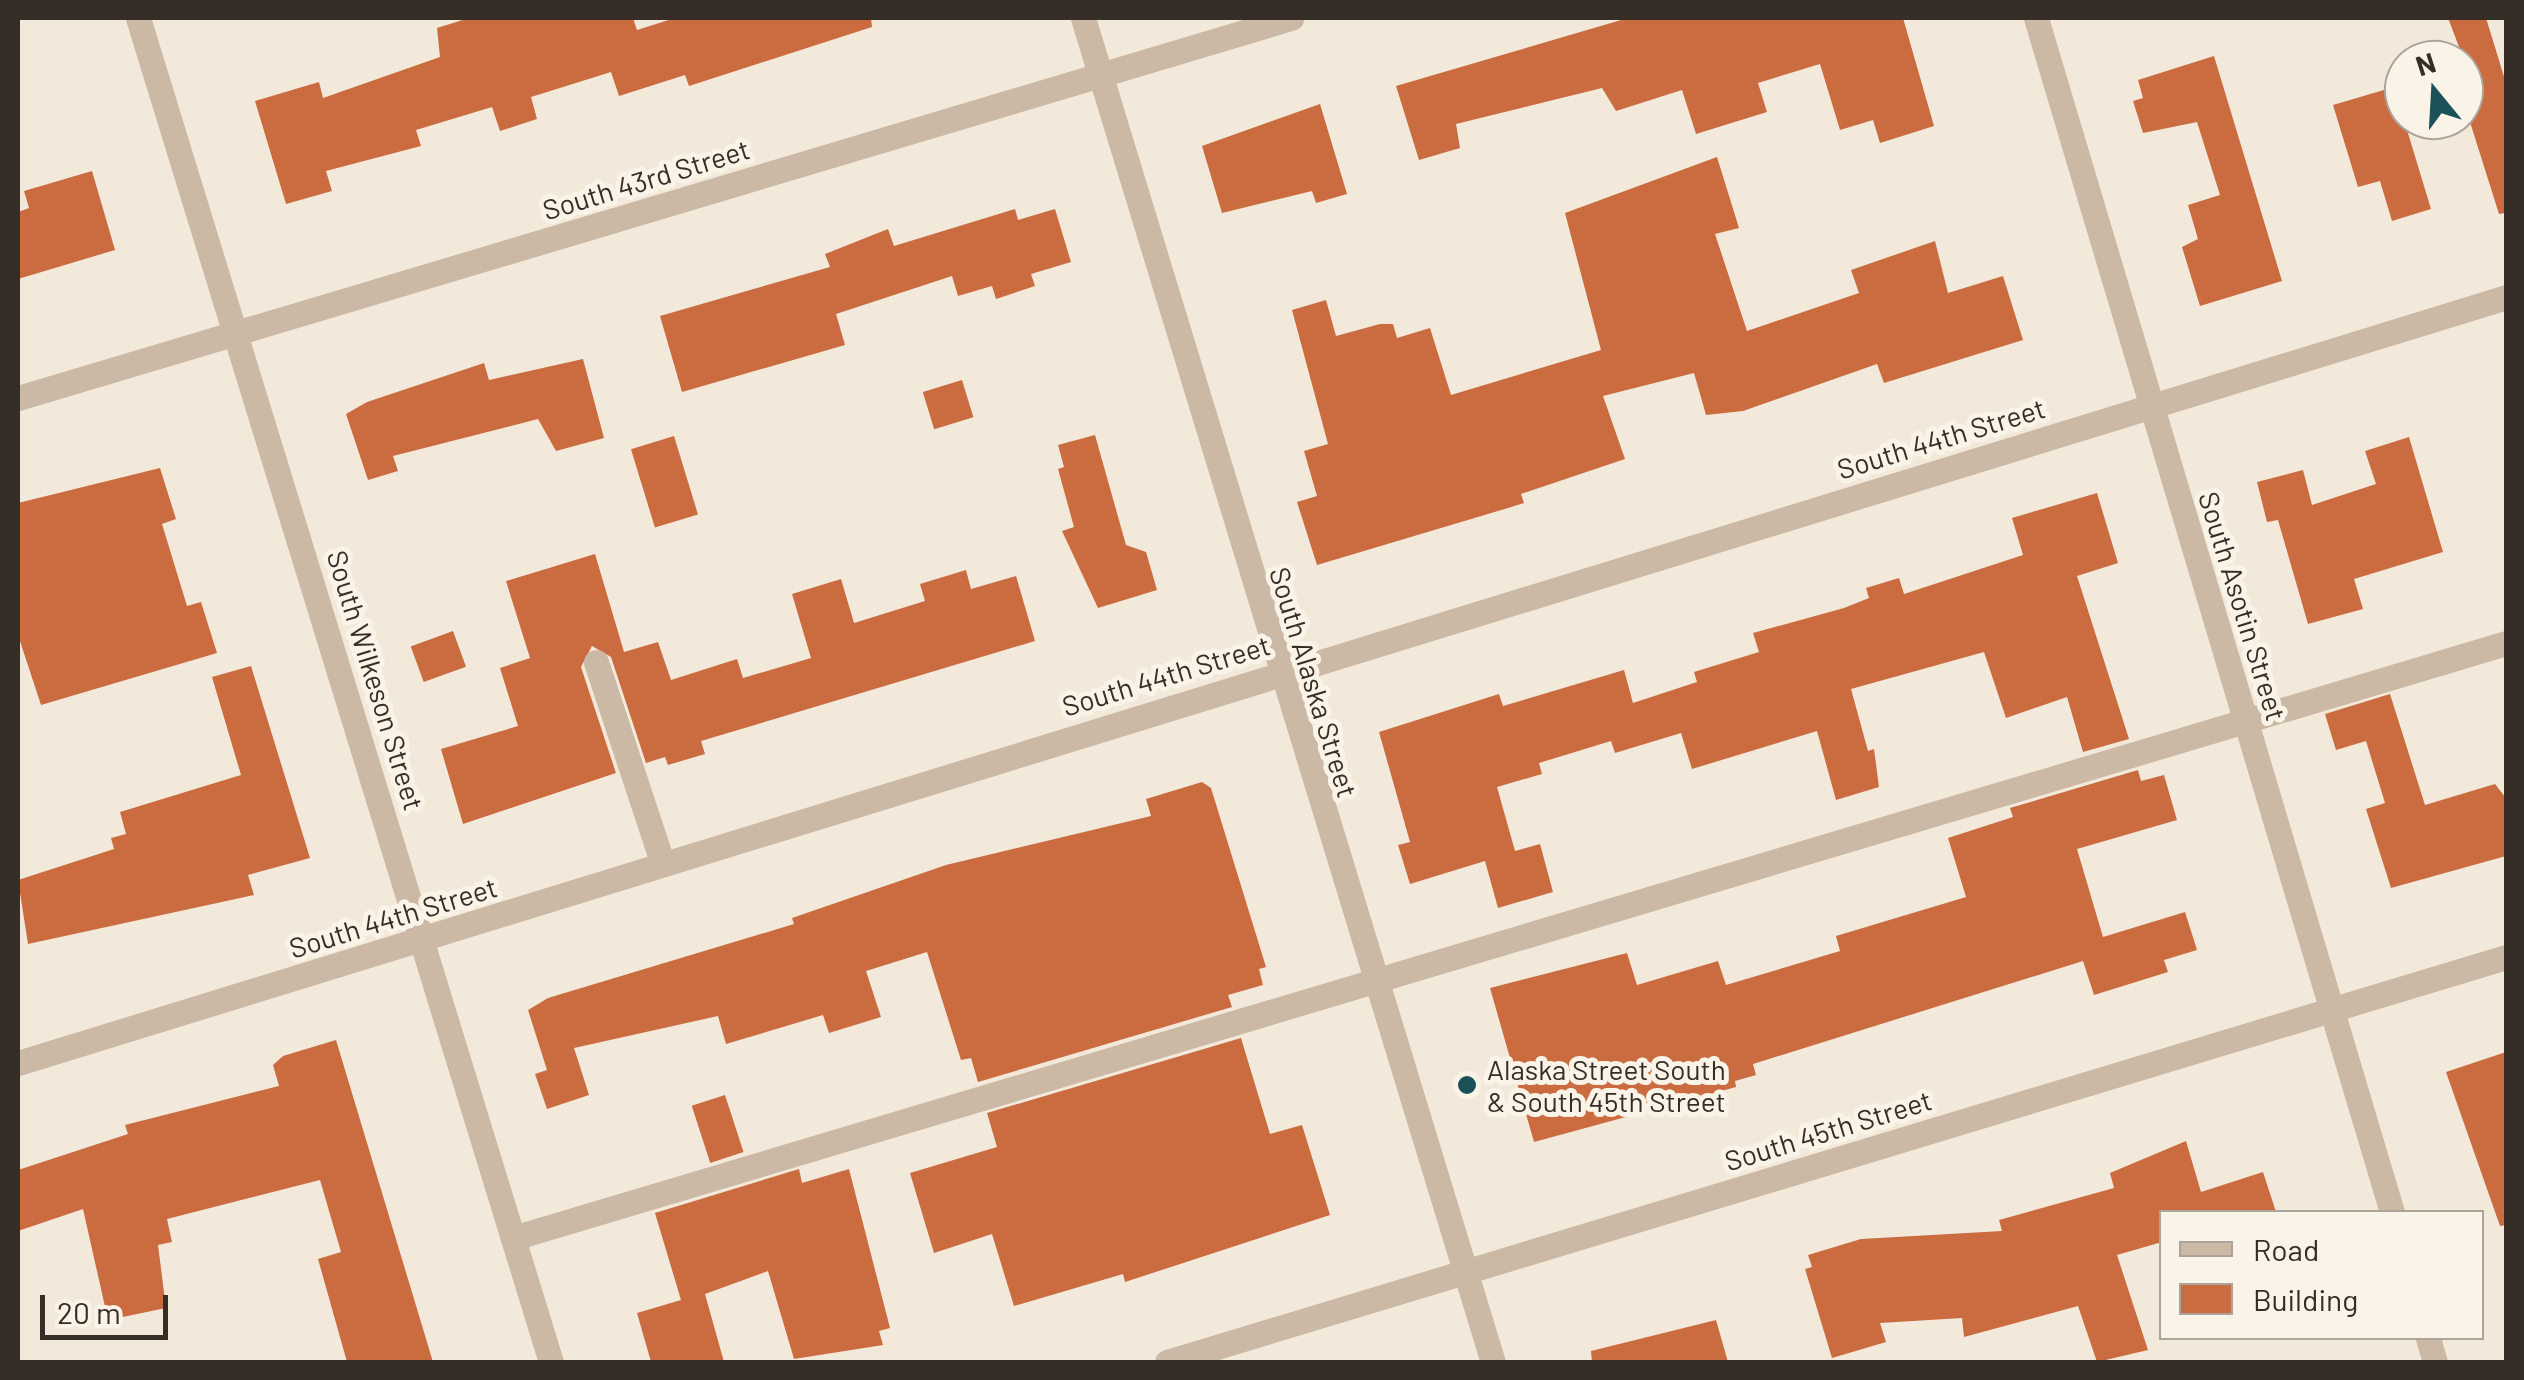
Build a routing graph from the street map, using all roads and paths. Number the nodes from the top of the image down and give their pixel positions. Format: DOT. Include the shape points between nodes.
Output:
graph roads {
  1 [pos="138,18"];
  2 [pos="1084,18"];
  3 [pos="1291,18"];
  4 [pos="2036,18"];
  5 [pos="1100,75"];
  6 [pos="2506,297"];
  7 [pos="240,332"];
  8 [pos="18,398"];
  9 [pos="2150,406"];
  10 [pos="2506,642"];
  11 [pos="596,662"];
  12 [pos="1279,671"];
  13 [pos="2246,720"];
  14 [pos="664,864"];
  15 [pos="423,939"];
  16 [pos="2506,956"];
  17 [pos="1375,981"];
  18 [pos="2334,1009"];
  19 [pos="18,1063"];
  20 [pos="2391,1210"];
  21 [pos="514,1238"];
  22 [pos="1464,1270"];
  23 [pos="551,1362"];
  24 [pos="1167,1362"];
  25 [pos="1493,1362"];
  1 -- 7 [label="street, South Wilkeson Street"];
  2 -- 5 [label="street, South Alaska Street"];
  3 -- 5 [label="street, South 43rd Street"];
  4 -- 9 [label="street, South Asotin Street"];
  5 -- 7 [label="street, South 43rd Street"];
  5 -- 12 [label="street, South Alaska Street"];
  6 -- 9 [label="street, South 44th Street"];
  7 -- 8 [label="street, South 43rd Street"];
  7 -- 15 [label="street, South Wilkeson Street"];
  9 -- 12 [label="street, South 44th Street"];
  9 -- 13 [label="street, South Asotin Street"];
  10 -- 13 [label="street"];
  11 -- 14 [label="street"];
  12 -- 14 [label="street, South 44th Street"];
  12 -- 17 [label="street, South Alaska Street"];
  13 -- 17 [label="street"];
  13 -- 18 [label="street, South Asotin Street"];
  14 -- 15 [label="street, South 44th Street"];
  15 -- 19 [label="street, South 44th Street"];
  15 -- 21 [label="street, South Wilkeson Street"];
  16 -- 18 [label="street, South 45th Street"];
  17 -- 21 [label="street"];
  17 -- 22 [label="street, South Alaska Street"];
  18 -- 20 [label="street, South Asotin Street"];
  18 -- 22 [label="street, South 45th Street"];
  21 -- 23 [label="street, South Wilkeson Street"];
  22 -- 24 [label="street, South 45th Street"];
  22 -- 25 [label="street, South Alaska Street"];
}
